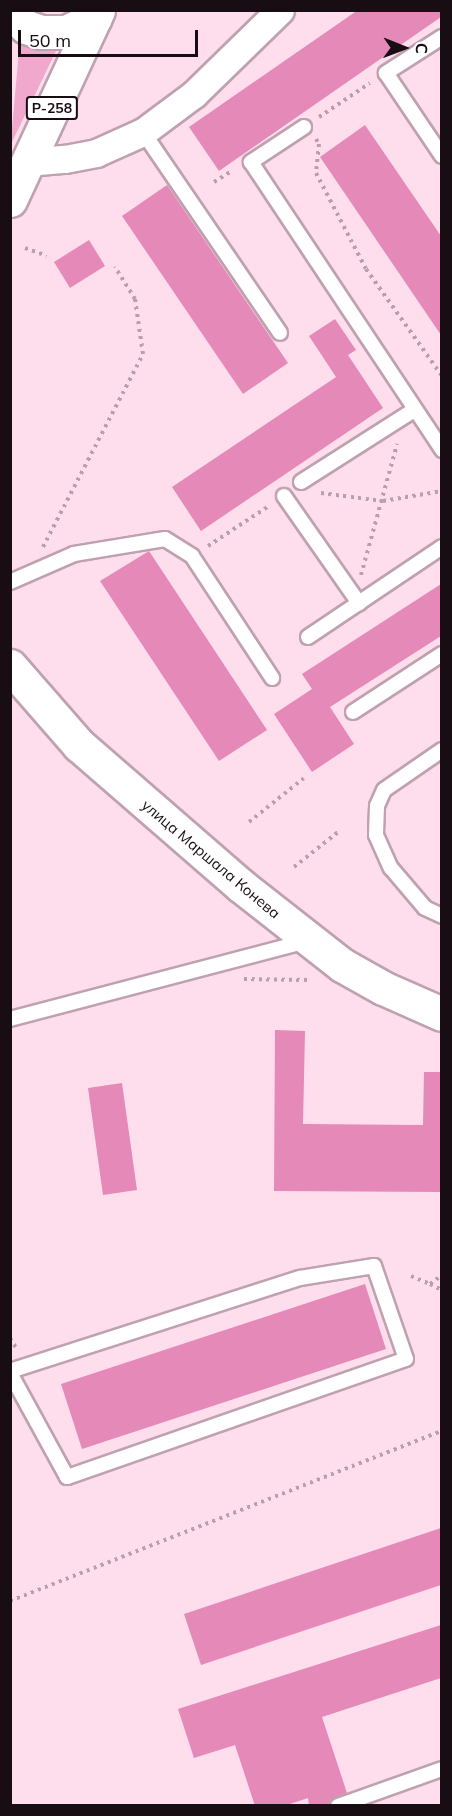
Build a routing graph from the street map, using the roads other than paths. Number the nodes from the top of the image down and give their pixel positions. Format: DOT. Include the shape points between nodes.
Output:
graph roads {
  1 [pos="280,10"];
  2 [pos="10,12"];
  3 [pos="96,14"];
  4 [pos="441,37"];
  5 [pos="304,127"];
  6 [pos="143,132"];
  7 [pos="441,156"];
  8 [pos="27,162"];
  9 [pos="10,200"];
  10 [pos="280,333"];
  11 [pos="414,410"];
  12 [pos="441,450"];
  13 [pos="301,482"];
  14 [pos="284,496"];
  15 [pos="441,547"];
  16 [pos="10,582"];
  17 [pos="359,603"];
  18 [pos="308,637"];
  19 [pos="441,654"];
  20 [pos="10,666"];
  21 [pos="272,678"];
  22 [pos="353,712"];
  23 [pos="441,750"];
  24 [pos="441,905"];
  25 [pos="425,908"];
  26 [pos="441,916"];
  27 [pos="309,941"];
  28 [pos="441,1014"];
  29 [pos="10,1019"];
  30 [pos="10,1372"];
  31 [pos="441,1769"];
  32 [pos="338,1806"];
  1 -- 6 [label="street" via="194,94"];
  2 -- 3 [label="main road" via="26,27 41,32 66,32"];
  3 -- 8 [label="main road, Р-258"];
  4 -- 7 [label="lane" via="386,73"];
  5 -- 11 [label="lane" via="251,162"];
  6 -- 8 [label="street" via="96,153"];
  6 -- 10 [label="lane"];
  8 -- 9 [label="main road, Р-258"];
  11 -- 12 [label="lane"];
  11 -- 13 [label="lane"];
  14 -- 17 [label="lane"];
  15 -- 17 [label="lane"];
  16 -- 21 [label="lane" via="75,554 165,539 192,556"];
  17 -- 18 [label="lane"];
  19 -- 22 [label="lane"];
  20 -- 27 [label="main road, улица Маршала Конева" via="79,745"];
  23 -- 25 [label="lane" via="384,790 377,806 376,835 391,868"];
  24 -- 25 [label="lane"];
  25 -- 26 [label="lane"];
  27 -- 28 [label="main road, улица Маршала Конева" via="382,988"];
  27 -- 29 [label="lane"];
  30 -- 30 [label="lane" via="67,1477 406,1359 374,1266 300,1278"];
  31 -- 32 [label="lane"];
}
